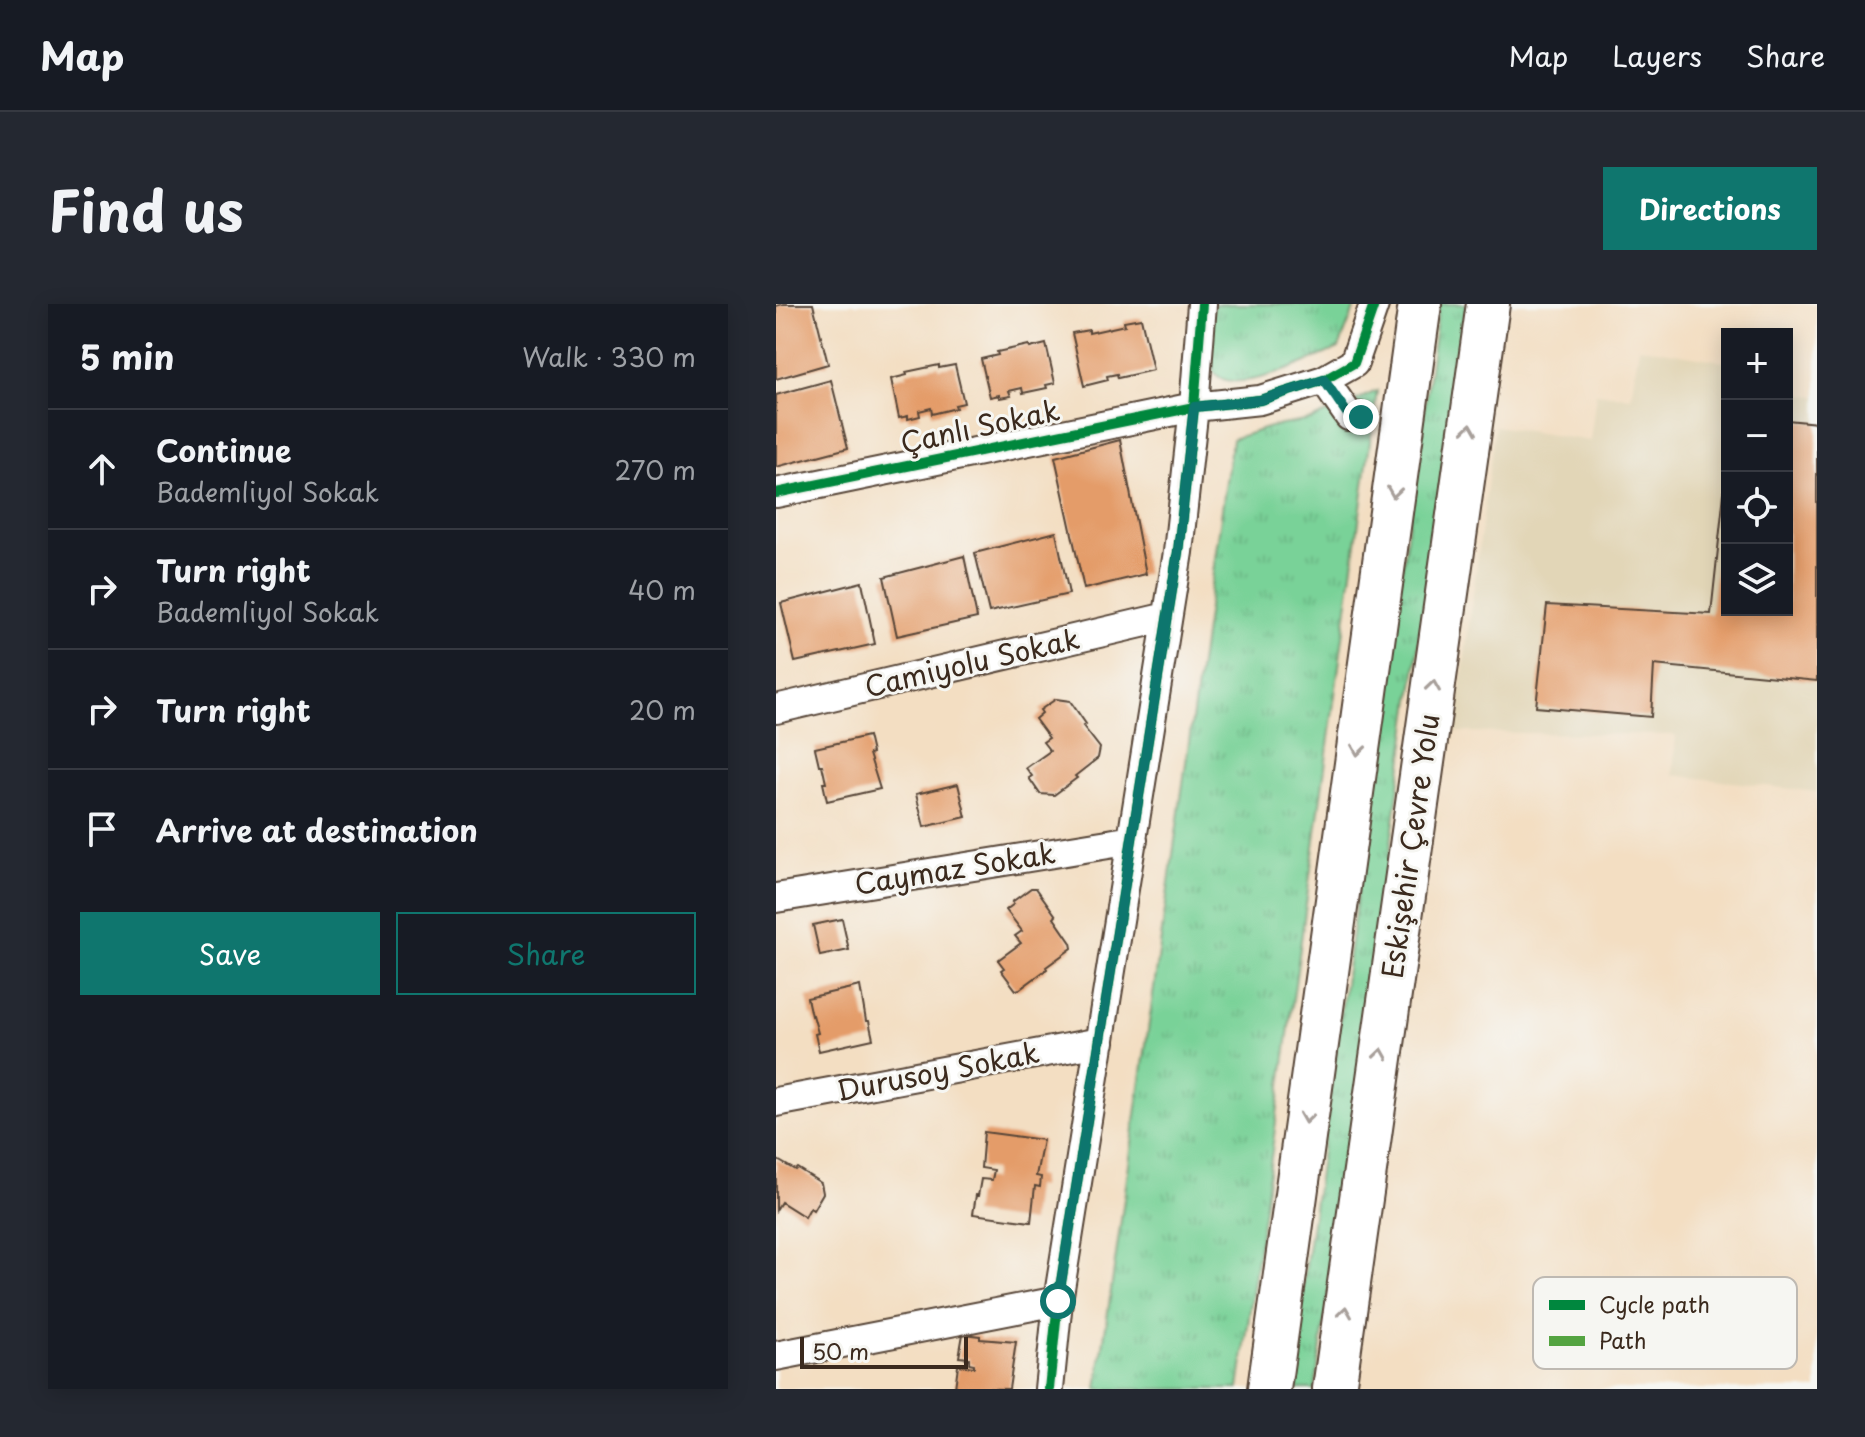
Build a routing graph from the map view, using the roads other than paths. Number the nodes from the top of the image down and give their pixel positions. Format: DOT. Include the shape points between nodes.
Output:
graph roads {
  1 [pos="1202,304"];
  2 [pos="1420,304"];
  3 [pos="1488,304"];
  4 [pos="1374,305"];
  5 [pos="1324,380"];
  6 [pos="1194,407"];
  7 [pos="1361,417"];
  8 [pos="776,493"];
  9 [pos="1167,617"];
  10 [pos="776,709"];
  11 [pos="1133,840"];
  12 [pos="776,898"];
  13 [pos="1100,1042"];
  14 [pos="776,1102"];
  15 [pos="1058,1301"];
  16 [pos="776,1356"];
  17 [pos="1049,1389"];
  18 [pos="1269,1389"];
  19 [pos="1334,1389"];
  1 -- 6 [label="street"];
  2 -- 18 [label="highway, one-way"];
  19 -- 3 [label="highway, Eskişehir Çevre Yolu, one-way"];
  4 -- 5 [label="street, Çanlı Sokak" via="1354,363"];
  5 -- 6 [label="street, Çanlı Sokak" via="1260,400"];
  5 -- 7 [label="street" via="1349,416"];
  6 -- 8 [label="street, Çanlı Sokak"];
  6 -- 9 [label="street"];
  9 -- 10 [label="street, Camiyolu Sokak"];
  9 -- 11 [label="street"];
  11 -- 12 [label="street, Caymaz Sokak"];
  11 -- 13 [label="street"];
  13 -- 14 [label="street, Durusoy Sokak"];
  13 -- 15 [label="street"];
  15 -- 16 [label="street"];
  15 -- 17 [label="street"];
}
